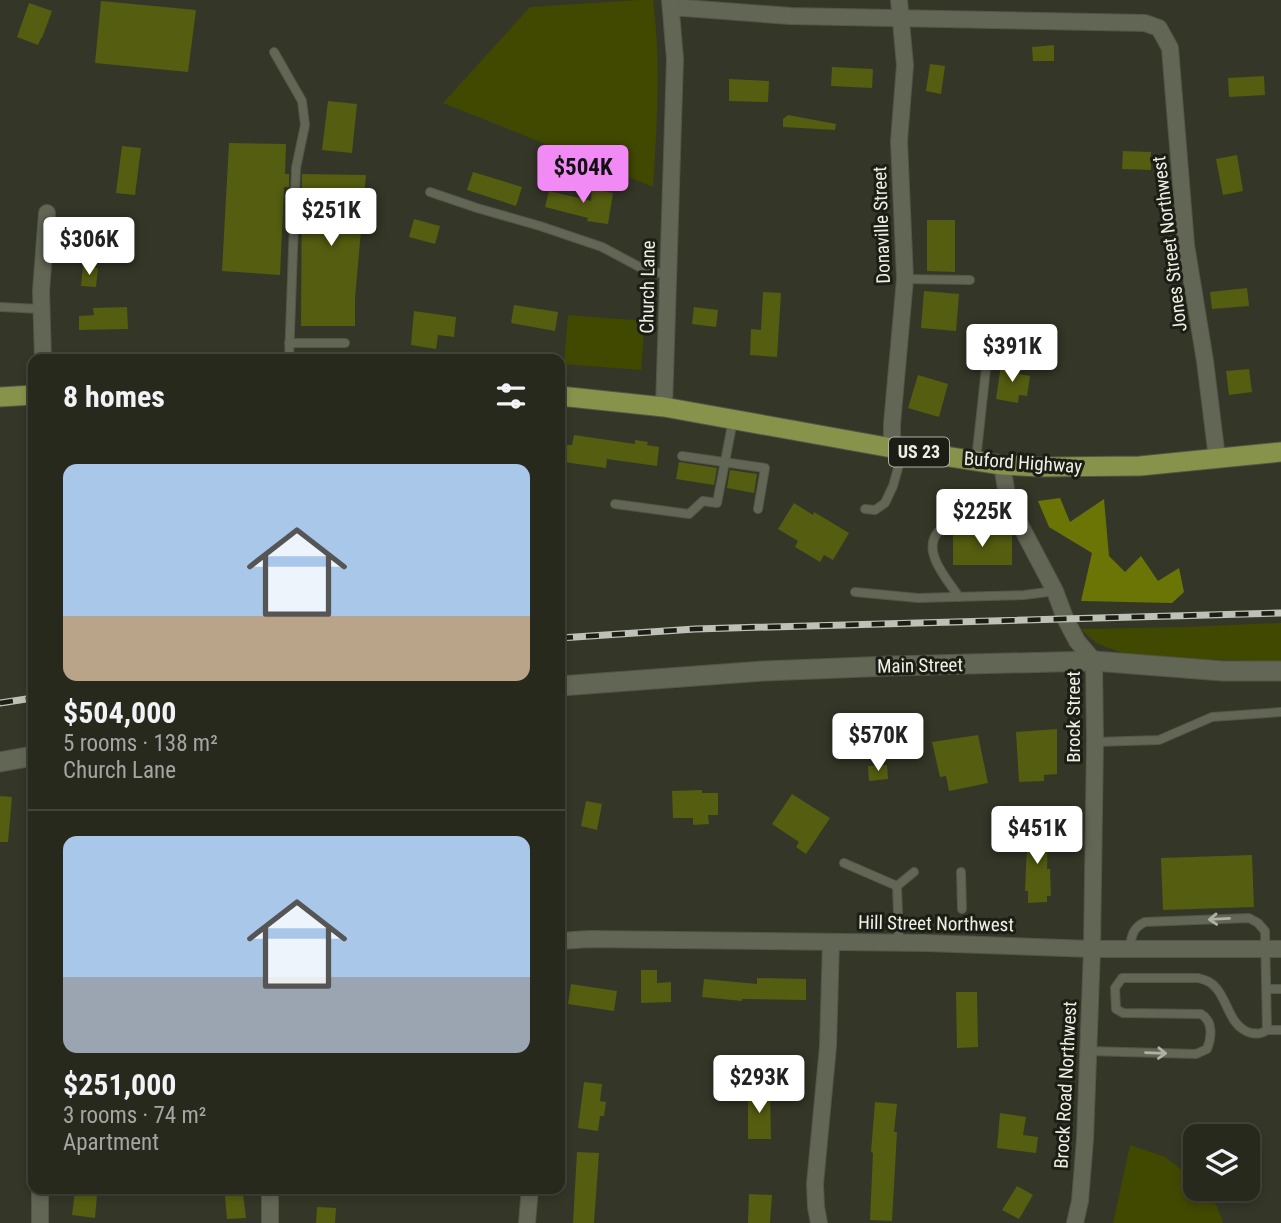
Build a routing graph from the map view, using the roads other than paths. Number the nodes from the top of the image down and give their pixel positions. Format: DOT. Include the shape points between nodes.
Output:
graph roads {
  1 [pos="899,0"];
  2 [pos="671,4"];
  3 [pos="900,17"];
  4 [pos="274,52"];
  5 [pos="430,191"];
  6 [pos="47,213"];
  7 [pos="668,274"];
  8 [pos="905,279"];
  9 [pos="970,280"];
  10 [pos="0,307"];
  11 [pos="41,309"];
  12 [pos="289,343"];
  13 [pos="345,343"];
  14 [pos="1014,348"];
  15 [pos="43,354"];
  16 [pos="289,354"];
  17 [pos="28,395"];
  18 [pos="0,397"];
  19 [pos="565,397"];
  20 [pos="664,407"];
  21 [pos="733,419"];
  22 [pos="897,449"];
  23 [pos="1279,455"];
  24 [pos="682,456"];
  25 [pos="1217,458"];
  26 [pos="976,461"];
  27 [pos="725,462"];
  28 [pos="1002,465"];
  29 [pos="615,504"];
  30 [pos="758,509"];
  31 [pos="865,509"];
  32 [pos="953,523"];
  33 [pos="1055,591"];
  34 [pos="855,592"];
  35 [pos="959,597"];
  36 [pos="1094,662"];
  37 [pos="1281,671"];
  38 [pos="565,686"];
  39 [pos="1281,712"];
  40 [pos="1095,742"];
  41 [pos="28,757"];
  42 [pos="0,762"];
  43 [pos="844,863"];
  44 [pos="914,872"];
  45 [pos="961,873"];
  46 [pos="897,886"];
  47 [pos="962,909"];
  48 [pos="565,941"];
  49 [pos="831,942"];
  50 [pos="899,943"];
  51 [pos="1274,948"];
  52 [pos="1092,949"];
  53 [pos="1129,949"];
  54 [pos="1267,989"];
  55 [pos="1281,989"];
  56 [pos="1267,1030"];
  57 [pos="1281,1030"];
  58 [pos="1088,1051"];
  59 [pos="40,1194"];
  60 [pos="270,1194"];
  61 [pos="529,1194"];
  62 [pos="40,1223"];
  63 [pos="270,1223"];
  64 [pos="527,1223"];
  65 [pos="819,1223"];
  66 [pos="1075,1223"];
  1 -- 3 [label="street, Donaville Street"];
  2 -- 3 [label="street" via="790,16"];
  2 -- 7 [label="street, Church Lane" via="675,59"];
  3 -- 8 [label="street, Donaville Street" via="905,65 899,141"];
  3 -- 25 [label="street, Jones Street Northwest" via="1145,23 1159,28 1170,48 1186,245 1209,360"];
  4 -- 12 [label="lane" via="302,101 305,125 296,168"];
  5 -- 7 [label="lane" via="602,247 647,271"];
  6 -- 11 [label="street"];
  7 -- 20 [label="street, Church Lane"];
  8 -- 9 [label="lane"];
  8 -- 22 [label="street, Donaville Street" via="904,356 892,424"];
  10 -- 11 [label="lane"];
  11 -- 15 [label="street"];
  12 -- 13 [label="lane"];
  12 -- 16 [label="lane"];
  14 -- 26 [label="lane" via="986,368"];
  17 -- 18 [label="main road"];
  19 -- 20 [label="main road, Buford Highway / US 23"];
  20 -- 21 [label="main road, Buford Highway / US 23"];
  21 -- 22 [label="main road, Buford Highway / US 23"];
  21 -- 27 [label="lane"];
  22 -- 26 [label="main road, Buford Highway / US 23"];
  22 -- 31 [label="lane" via="893,486 885,503 875,510"];
  23 -- 25 [label="main road, Buford Highway / US 23"];
  24 -- 27 [label="lane"];
  25 -- 28 [label="main road, Buford Highway / US 23" via="1140,466"];
  26 -- 28 [label="main road, Buford Highway / US 23"];
  27 -- 29 [label="lane" via="717,503 703,500 689,514"];
  27 -- 30 [label="lane" via="765,468"];
  28 -- 33 [label="street, Brock Street" via="1007,495"];
  32 -- 35 [label="lane" via="939,531 932,543 944,575"];
  33 -- 35 [label="lane"];
  33 -- 36 [label="street, Brock Street" via="1077,641"];
  34 -- 35 [label="lane"];
  36 -- 37 [label="street, Main Street"];
  36 -- 38 [label="street, Main Street" via="764,671"];
  36 -- 40 [label="street, Brock Street"];
  39 -- 40 [label="lane" via="1212,717 1159,740"];
  40 -- 52 [label="street, Brock Street"];
  41 -- 42 [label="street"];
  43 -- 46 [label="lane"];
  44 -- 46 [label="lane"];
  45 -- 47 [label="lane"];
  46 -- 50 [label="lane"];
  48 -- 49 [label="street, Hill Street Northwest"];
  49 -- 50 [label="street, Hill Street Northwest"];
  49 -- 65 [label="street" via="828,1045 815,1184"];
  50 -- 52 [label="street, Hill Street Northwest"];
  51 -- 53 [label="street, Hill Street Northwest"];
  51 -- 53 [label="lane, one-way" via="1265,931 1249,918 1145,922 1132,932"];
  51 -- 54 [label="lane"];
  52 -- 53 [label="street, Hill Street Northwest"];
  52 -- 58 [label="street, Brock Road Northwest"];
  54 -- 55 [label="lane"];
  54 -- 56 [label="lane"];
  56 -- 57 [label="lane"];
  58 -- 56 [label="lane, one-way" via="1196,1054 1207,1049 1210,1022 1201,1014 1123,1013 1116,1009 1115,988 1122,978 1209,981 1217,987 1237,1025 1254,1034"];
  58 -- 66 [label="street, Brock Road Northwest"];
  59 -- 62 [label="street"];
  60 -- 63 [label="street"];
  61 -- 64 [label="street"];
}
